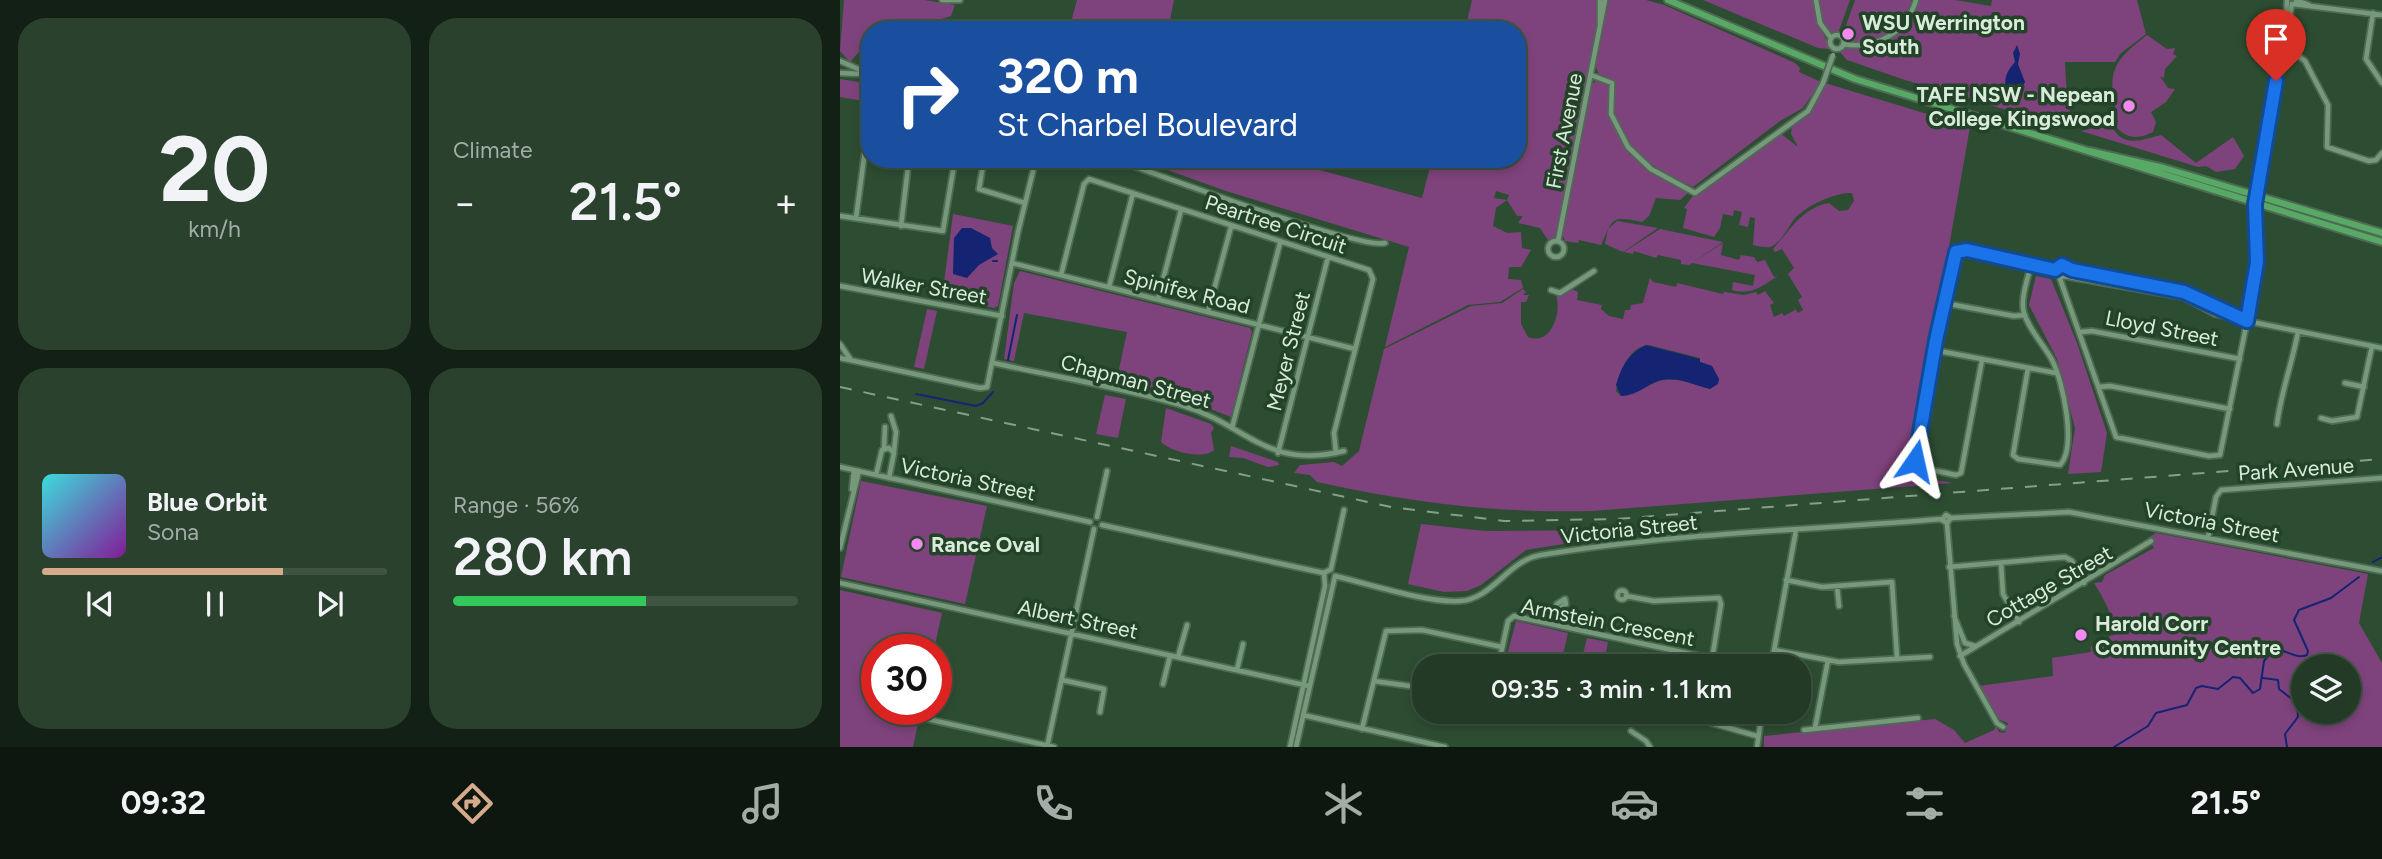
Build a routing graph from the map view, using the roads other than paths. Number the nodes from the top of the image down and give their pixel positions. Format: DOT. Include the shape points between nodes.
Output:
graph roads {
  1 [pos="942,0"];
  2 [pos="960,0"];
  3 [pos="1600,0"];
  4 [pos="1605,0"];
  5 [pos="1668,0"];
  6 [pos="1816,0"];
  7 [pos="1916,0"];
  8 [pos="2291,2"];
  9 [pos="2373,13"];
  10 [pos="2382,15"];
  11 [pos="1601,28"];
  12 [pos="1831,38"];
  13 [pos="1843,44"];
  14 [pos="1835,48"];
  15 [pos="2281,51"];
  16 [pos="840,61"];
  17 [pos="861,70"];
  18 [pos="840,73"];
  19 [pos="861,74"];
  20 [pos="1591,75"];
  21 [pos="2382,83"];
  22 [pos="2382,153"];
  23 [pos="862,168"];
  24 [pos="908,168"];
  25 [pos="954,168"];
  26 [pos="982,168"];
  27 [pos="1034,168"];
  28 [pos="1140,168"];
  29 [pos="1133,194"];
  30 [pos="2256,200"];
  31 [pos="1025,203"];
  32 [pos="1181,211"];
  33 [pos="840,216"];
  34 [pos="856,218"];
  35 [pos="901,226"];
  36 [pos="1231,227"];
  37 [pos="2382,233"];
  38 [pos="1558,241"];
  39 [pos="2382,242"];
  40 [pos="1280,243"];
  41 [pos="1385,243"];
  42 [pos="1328,257"];
  43 [pos="1012,263"];
  44 [pos="2031,265"];
  45 [pos="2066,268"];
  46 [pos="2055,270"];
  47 [pos="1594,271"];
  48 [pos="1061,275"];
  49 [pos="2062,276"];
  50 [pos="840,286"];
  51 [pos="1109,287"];
  52 [pos="1551,290"];
  53 [pos="1158,299"];
  54 [pos="1944,303"];
  55 [pos="1208,312"];
  56 [pos="2025,315"];
  57 [pos="1003,316"];
  58 [pos="2245,320"];
  59 [pos="1259,325"];
  60 [pos="2298,331"];
  61 [pos="2080,332"];
  62 [pos="1308,337"];
  63 [pos="840,344"];
  64 [pos="2372,346"];
  65 [pos="2382,348"];
  66 [pos="1355,349"];
  67 [pos="1934,351"];
  68 [pos="840,358"];
  69 [pos="2240,359"];
  70 [pos="851,360"];
  71 [pos="1982,360"];
  72 [pos="994,363"];
  73 [pos="2028,368"];
  74 [pos="2056,373"];
  75 [pos="2345,383"];
  76 [pos="2099,387"];
  77 [pos="2364,387"];
  78 [pos="2230,409"];
  79 [pos="891,416"];
  80 [pos="2321,418"];
  81 [pos="2277,424"];
  82 [pos="885,427"];
  83 [pos="1232,428"];
  84 [pos="884,448"];
  85 [pos="894,451"];
  86 [pos="1344,451"];
  87 [pos="1278,453"];
  88 [pos="1336,453"];
  89 [pos="840,467"];
  90 [pos="857,471"];
  91 [pos="1107,471"];
  92 [pos="876,475"];
  93 [pos="889,478"];
  94 [pos="2382,478"];
  95 [pos="1344,510"];
  96 [pos="1097,517"];
  97 [pos="1090,522"];
  98 [pos="1944,522"];
  99 [pos="1102,525"];
  100 [pos="1094,529"];
  101 [pos="1796,530"];
  102 [pos="2208,538"];
  103 [pos="2151,541"];
  104 [pos="840,548"];
  105 [pos="2001,563"];
  106 [pos="1950,567"];
  107 [pos="1331,569"];
  108 [pos="2382,571"];
  109 [pos="1325,575"];
  110 [pos="1335,578"];
  111 [pos="1786,580"];
  112 [pos="840,583"];
  113 [pos="2084,583"];
  114 [pos="1837,586"];
  115 [pos="1726,593"];
  116 [pos="1626,596"];
  117 [pos="1720,599"];
  118 [pos="1839,606"];
  119 [pos="1952,612"];
  120 [pos="1555,613"];
  121 [pos="2018,622"];
  122 [pos="1552,624"];
  123 [pos="1187,625"];
  124 [pos="1072,634"];
  125 [pos="1243,644"];
  126 [pos="1977,646"];
  127 [pos="1502,647"];
  128 [pos="1774,650"];
  129 [pos="1501,654"];
  130 [pos="1689,654"];
  131 [pos="1713,654"];
  132 [pos="1773,654"];
  133 [pos="1170,656"];
  134 [pos="1960,656"];
  135 [pos="1178,657"];
  136 [pos="1897,657"];
  137 [pos="1930,657"];
  138 [pos="1828,660"];
  139 [pos="1237,670"];
  140 [pos="1062,680"];
  141 [pos="1374,681"];
  142 [pos="1163,684"];
  143 [pos="1307,685"];
  144 [pos="1412,686"];
  145 [pos="1100,712"];
  146 [pos="1300,715"];
  147 [pos="1918,718"];
  148 [pos="1715,724"];
  149 [pos="1760,724"];
  150 [pos="952,725"];
  151 [pos="2003,727"];
  152 [pos="1362,729"];
  153 [pos="1815,729"];
  154 [pos="1804,730"];
  155 [pos="1631,731"];
  156 [pos="1757,736"];
  157 [pos="1428,745"];
  158 [pos="1047,746"];
  159 [pos="1054,747"];
  160 [pos="1290,747"];
  161 [pos="1296,747"];
  162 [pos="1445,747"];
  163 [pos="1650,747"];
  164 [pos="1757,747"];
  1 -- 2 [label="street"];
  3 -- 11 [label="street, First Avenue"];
  4 -- 11 [label="street, First Avenue"];
  5 -- 30 [label="highway" via="1845,76 2089,151 2164,167"];
  6 -- 12 [label="street" via="1820,23"];
  7 -- 13 [label="street" via="1906,22 1886,38 1863,45"];
  8 -- 9 [label="street"];
  8 -- 15 [label="street"];
  9 -- 10 [label="street"];
  9 -- 21 [label="street" via="2366,59"];
  11 -- 20 [label="street, First Avenue"];
  12 -- 13 [label="street" via="1839,36"];
  12 -- 14 [label="street"];
  13 -- 14 [label="street"];
  14 -- 20 [label="street, bridge" via="1808,111 1695,193 1638,158 1612,120 1612,83"];
  15 -- 22 [label="street" via="2305,61 2329,105 2327,147 2369,161"];
  15 -- 30 [label="street"];
  16 -- 17 [label="street"];
  18 -- 19 [label="street"];
  20 -- 38 [label="street, First Avenue"];
  23 -- 34 [label="street"];
  24 -- 35 [label="street"];
  25 -- 35 [label="street" via="945,229"];
  26 -- 31 [label="street" via="979,188"];
  27 -- 31 [label="street"];
  28 -- 41 [label="street" via="1289,219 1368,243"];
  29 -- 32 [label="street, Peartree Circuit"];
  29 -- 48 [label="street, Peartree Circuit" via="1086,180"];
  29 -- 51 [label="street"];
  30 -- 37 [label="highway"];
  30 -- 39 [label="highway"];
  30 -- 58 [label="street" via="2257,262"];
  31 -- 43 [label="street"];
  32 -- 36 [label="street, Peartree Circuit"];
  32 -- 53 [label="street"];
  33 -- 34 [label="street"];
  34 -- 35 [label="street"];
  36 -- 40 [label="street, Peartree Circuit"];
  36 -- 55 [label="street"];
  40 -- 42 [label="street, Peartree Circuit"];
  40 -- 59 [label="street"];
  42 -- 62 [label="street, Meyer Street"];
  42 -- 66 [label="street, Peartree Circuit" via="1373,275"];
  43 -- 48 [label="street, Spinifex Road"];
  43 -- 57 [label="street"];
  44 -- 46 [label="street"];
  44 -- 54 [label="street" via="1962,252 1953,256"];
  44 -- 56 [label="street"];
  45 -- 46 [label="street" via="2060,265"];
  45 -- 49 [label="street"];
  45 -- 58 [label="street" via="2184,292"];
  46 -- 49 [label="street"];
  47 -- 52 [label="street" via="1560,293"];
  48 -- 51 [label="street, Spinifex Road"];
  49 -- 58 [label="street" via="2183,297 2215,314"];
  49 -- 61 [label="street"];
  50 -- 57 [label="street, Walker Street"];
  51 -- 53 [label="street, Spinifex Road"];
  53 -- 55 [label="street, Spinifex Road"];
  54 -- 56 [label="street"];
  54 -- 67 [label="street"];
  55 -- 59 [label="street, Spinifex Road"];
  56 -- 74 [label="street"];
  57 -- 72 [label="street"];
  58 -- 60 [label="street"];
  58 -- 69 [label="street"];
  59 -- 62 [label="street, Spinifex Road"];
  59 -- 83 [label="street"];
  60 -- 64 [label="street"];
  60 -- 81 [label="street"];
  61 -- 69 [label="street, Lloyd Street"];
  61 -- 76 [label="street"];
  62 -- 66 [label="street, Spinifex Road"];
  62 -- 87 [label="street, Meyer Street"];
  63 -- 70 [label="street"];
  64 -- 65 [label="street"];
  64 -- 77 [label="street"];
  66 -- 88 [label="street, Peartree Circuit" via="1334,433"];
  67 -- 71 [label="street"];
  67 -- 71 [label="street" via="1915,461 1917,467 1933,471 1962,473"];
  68 -- 70 [label="street"];
  69 -- 78 [label="street"];
  70 -- 72 [label="street" via="985,388"];
  71 -- 73 [label="street"];
  72 -- 83 [label="street, Chapman Street" via="1180,405"];
  73 -- 74 [label="street"];
  73 -- 74 [label="street" via="2013,455 2057,466 2064,461 2069,428"];
  75 -- 77 [label="street"];
  76 -- 78 [label="street"];
  76 -- 78 [label="street" via="2119,439 2209,456 2221,453"];
  77 -- 80 [label="street" via="2356,418"];
  79 -- 85 [label="street"];
  82 -- 84 [label="street"];
  83 -- 87 [label="street, Chapman Street"];
  84 -- 85 [label="street"];
  84 -- 92 [label="street"];
  85 -- 93 [label="street"];
  86 -- 88 [label="street, Chapman Street"];
  87 -- 88 [label="street, Chapman Street" via="1305,457"];
  89 -- 90 [label="street, Victoria Street"];
  90 -- 92 [label="street, Victoria Street"];
  90 -- 104 [label="street"];
  91 -- 96 [label="street"];
  92 -- 93 [label="street, Victoria Street"];
  93 -- 97 [label="street, Victoria Street"];
  94 -- 102 [label="street, Park Avenue" via="2221,490"];
  95 -- 107 [label="street"];
  96 -- 97 [label="street"];
  96 -- 99 [label="street"];
  97 -- 100 [label="street"];
  98 -- 101 [label="street, Victoria Street"];
  98 -- 102 [label="street, Victoria Street" via="2069,512"];
  98 -- 106 [label="street"];
  99 -- 100 [label="street"];
  99 -- 109 [label="street"];
  100 -- 124 [label="street"];
  101 -- 110 [label="street, Victoria Street" via="1630,542 1535,556 1463,601"];
  101 -- 111 [label="street"];
  102 -- 108 [label="street, Victoria Street"];
  103 -- 113 [label="street, Cottage Street"];
  105 -- 106 [label="street"];
  105 -- 113 [label="street" via="2065,557"];
  105 -- 121 [label="street" via="2003,594"];
  106 -- 119 [label="street"];
  107 -- 109 [label="street"];
  107 -- 110 [label="street"];
  109 -- 110 [label="street, Victoria Street"];
  109 -- 143 [label="street"];
  110 -- 143 [label="street"];
  111 -- 114 [label="street"];
  111 -- 128 [label="street"];
  112 -- 124 [label="street, Albert Street"];
  113 -- 121 [label="street, Cottage Street"];
  114 -- 118 [label="street"];
  114 -- 136 [label="street" via="1892,582"];
  115 -- 117 [label="street"];
  116 -- 117 [label="street" via="1650,601"];
  117 -- 131 [label="street"];
  119 -- 126 [label="street" via="1965,643"];
  119 -- 134 [label="street"];
  120 -- 122 [label="street"];
  121 -- 126 [label="street, Cottage Street"];
  122 -- 127 [label="street, Armstein Crescent" via="1510,617"];
  122 -- 130 [label="street, Armstein Crescent"];
  123 -- 135 [label="street"];
  124 -- 133 [label="street, Albert Street"];
  124 -- 140 [label="street"];
  125 -- 139 [label="street"];
  126 -- 134 [label="street, Cottage Street"];
  127 -- 129 [label="street, Armstein Crescent"];
  127 -- 141 [label="street" via="1422,630 1390,629 1384,635"];
  128 -- 132 [label="street"];
  128 -- 138 [label="street"];
  133 -- 135 [label="street, Albert Street"];
  133 -- 142 [label="street"];
  134 -- 151 [label="street"];
  135 -- 139 [label="street, Albert Street"];
  136 -- 137 [label="street"];
  136 -- 138 [label="street"];
  138 -- 153 [label="street"];
  139 -- 143 [label="street, Albert Street"];
  140 -- 145 [label="street" via="1104,688"];
  140 -- 158 [label="street"];
  141 -- 144 [label="street"];
  141 -- 152 [label="street"];
  143 -- 146 [label="street"];
  146 -- 152 [label="street"];
  146 -- 160 [label="street"];
  146 -- 161 [label="street"];
  147 -- 153 [label="street"];
  148 -- 156 [label="street"];
  149 -- 156 [label="street"];
  150 -- 158 [label="street"];
  152 -- 157 [label="street"];
  153 -- 154 [label="street"];
  155 -- 163 [label="street"];
  156 -- 164 [label="street"];
  157 -- 162 [label="street"];
  158 -- 159 [label="street"];
}
